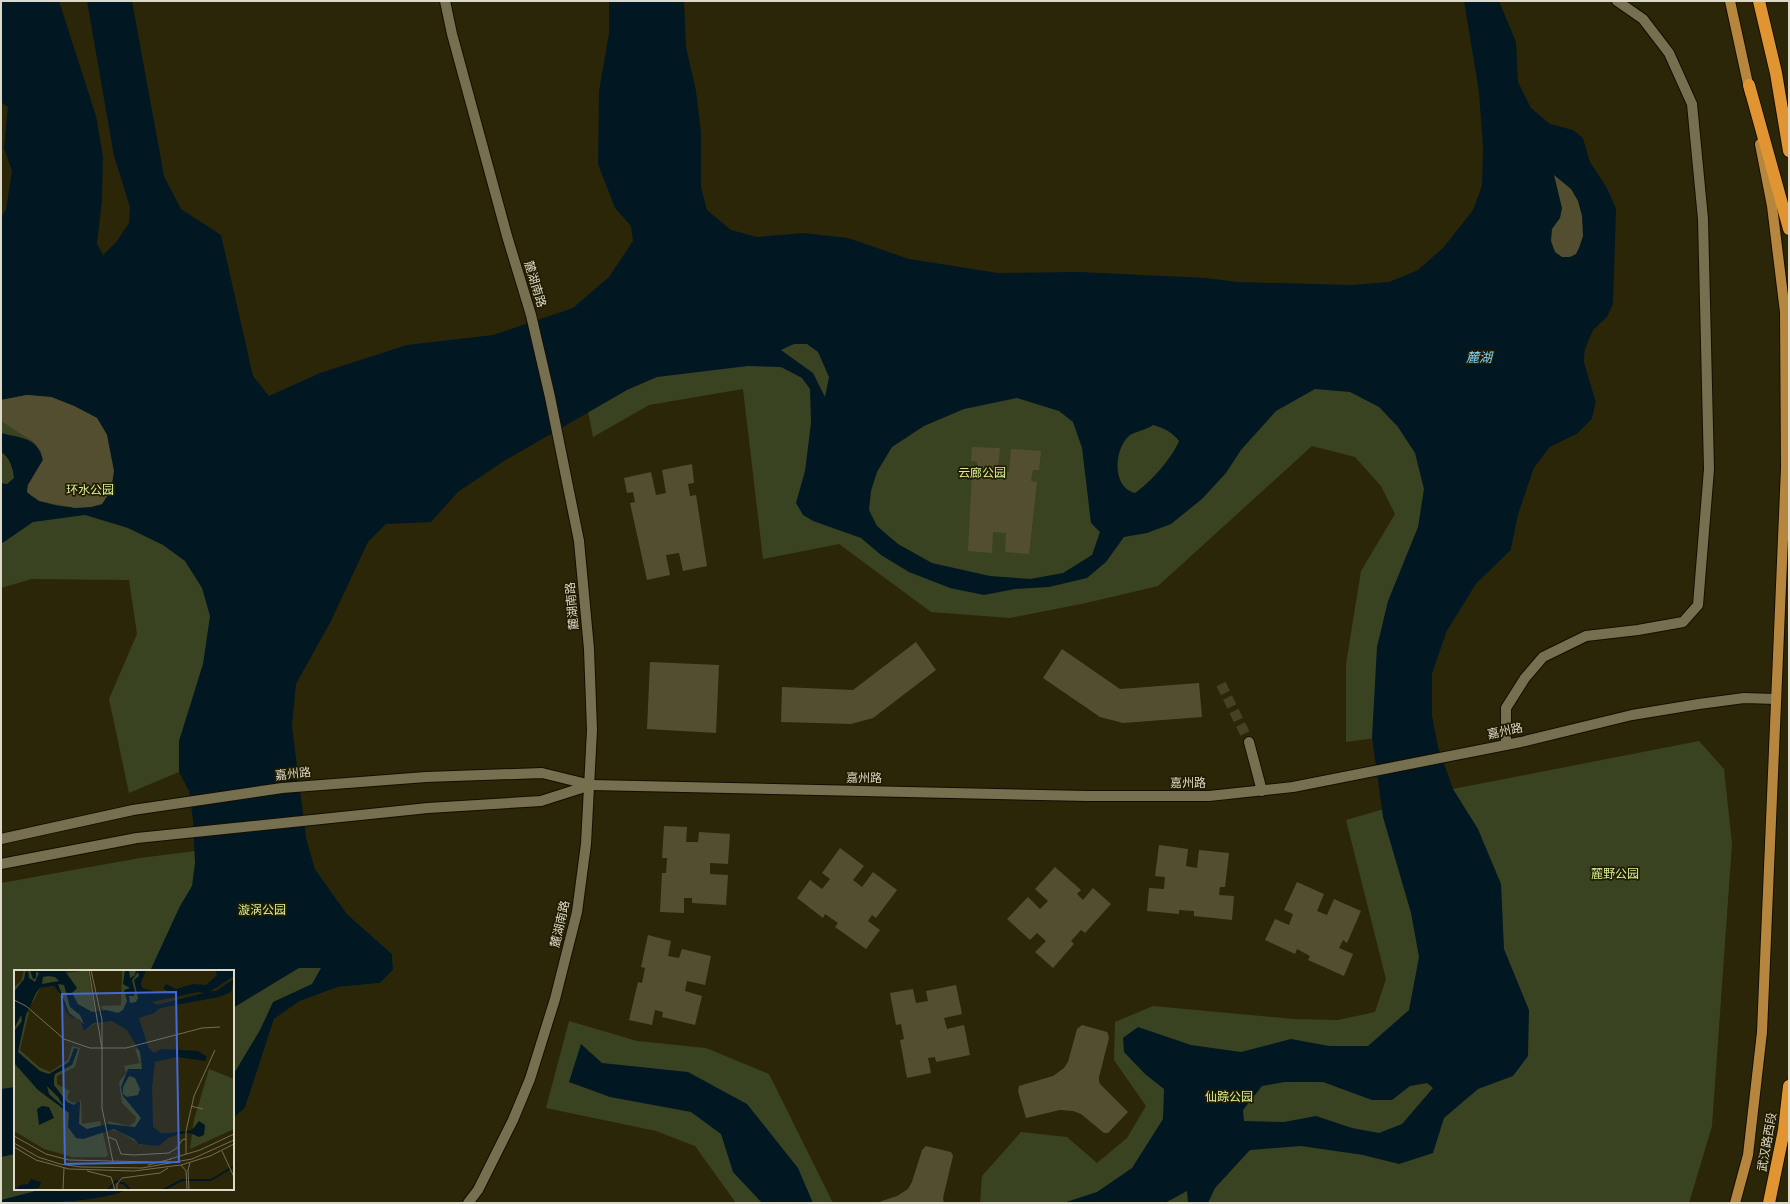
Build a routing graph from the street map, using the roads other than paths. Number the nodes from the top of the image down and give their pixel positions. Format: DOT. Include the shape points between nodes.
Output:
graph roads {
  1 [pos="445,1"];
  2 [pos="1617,1"];
  3 [pos="1730,1"];
  4 [pos="1759,1"];
  5 [pos="1749,85"];
  6 [pos="1789,151"];
  7 [pos="1789,229"];
  8 [pos="1776,699"];
  9 [pos="1249,742"];
  10 [pos="1506,744"];
  11 [pos="591,785"];
  12 [pos="1262,791"];
  13 [pos="1,839"];
  14 [pos="1,864"];
  15 [pos="1789,1086"];
  16 [pos="468,1203"];
  17 [pos="1736,1203"];
  18 [pos="1769,1203"];
  1 -- 11 [label="street, 麓湖南路" via="505,228 531,315 579,541 589,649"];
  2 -- 10 [label="street" via="1643,19 1670,53 1692,104 1703,219 1709,469 1698,604 1683,622 1586,636 1543,657 1524,678 1506,708"];
  3 -- 5 [label="main road"];
  4 -- 6 [label="highway" via="1776,73"];
  5 -- 7 [label="highway"];
  5 -- 8 [label="main road" via="1772,206 1785,312 1786,468"];
  8 -- 10 [label="street, 嘉州路" via="1744,698 1699,704"];
  8 -- 17 [label="main road" via="1762,1032 1748,1155"];
  9 -- 12 [label="street"];
  10 -- 12 [label="street, 嘉州路"];
  11 -- 12 [label="street, 嘉州路" via="1087,796 1209,796"];
  11 -- 13 [label="street, 嘉州路" via="542,773 426,777 282,788 133,810"];
  11 -- 14 [label="street, 嘉州路" via="541,801 428,808 136,838"];
  11 -- 16 [label="street, 麓湖南路" via="577,912 555,999 514,1120 478,1190"];
  15 -- 18 [label="highway, 武汉路西段" via="1784,1130"];
}
